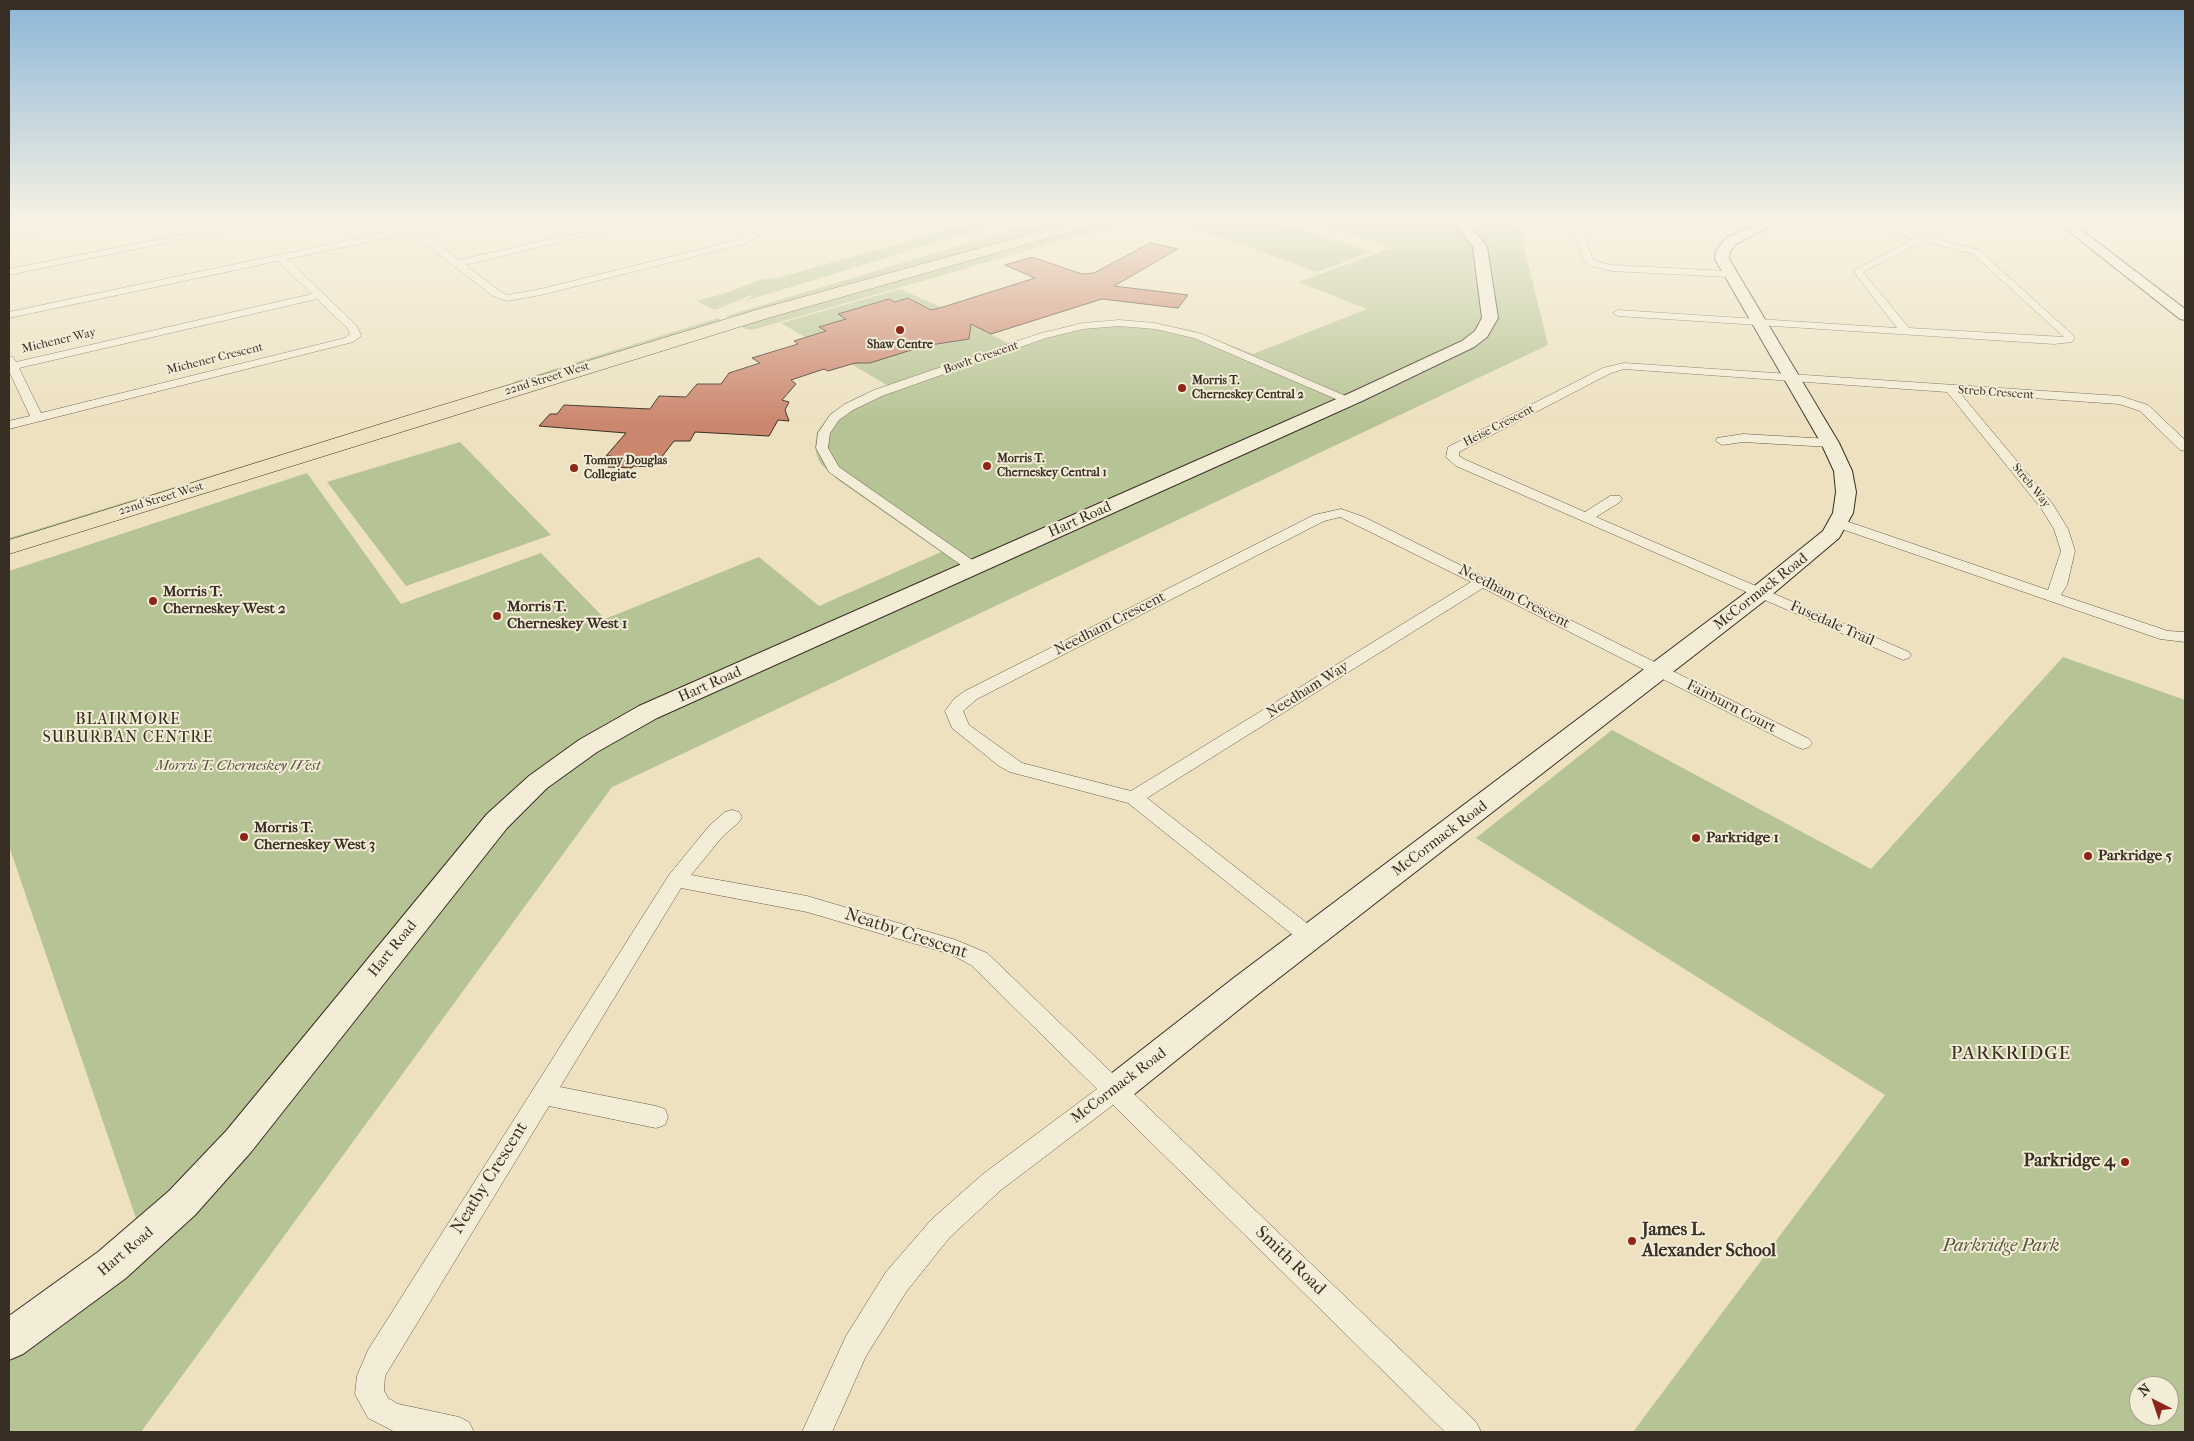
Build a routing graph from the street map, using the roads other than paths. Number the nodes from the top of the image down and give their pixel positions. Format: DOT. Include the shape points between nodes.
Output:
graph roads {
  1 [pos="132,289"];
  2 [pos="311,289"];
  3 [pos="492,289"];
  4 [pos="546,289"];
  5 [pos="804,289"];
  6 [pos="850,289"];
  7 [pos="1486,289"];
  8 [pos="1738,289"];
  9 [pos="1871,289"];
  10 [pos="2017,289"];
  11 [pos="2150,289"];
  12 [pos="2170,289"];
  13 [pos="317,296"];
  14 [pos="2185,301"];
  15 [pos="1618,313"];
  16 [pos="9,315"];
  17 [pos="2185,316"];
  18 [pos="1758,322"];
  19 [pos="1905,331"];
  20 [pos="10,364"];
  21 [pos="1790,378"];
  22 [pos="1952,390"];
  23 [pos="1349,400"];
  24 [pos="37,418"];
  25 [pos="9,425"];
  26 [pos="1722,441"];
  27 [pos="1830,443"];
  28 [pos="2185,447"];
  29 [pos="1615,499"];
  30 [pos="1586,517"];
  31 [pos="1838,523"];
  32 [pos="9,536"];
  33 [pos="9,547"];
  34 [pos="973,567"];
  35 [pos="1482,582"];
  36 [pos="1760,593"];
  37 [pos="2052,597"];
  38 [pos="2185,637"];
  39 [pos="1903,655"];
  40 [pos="1659,671"];
  41 [pos="1803,743"];
  42 [pos="1134,798"];
  43 [pos="732,817"];
  44 [pos="676,880"];
  45 [pos="1310,938"];
  46 [pos="1115,1090"];
  47 [pos="543,1094"];
  48 [pos="656,1117"];
  49 [pos="9,1340"];
  50 [pos="459,1432"];
  51 [pos="817,1432"];
  52 [pos="1466,1432"];
  1 -- 16 [label="street"];
  2 -- 13 [label="street, Michener Crescent"];
  3 -- 4 [label="street" via="501,296 514,297"];
  5 -- 32 [label="highway, 22nd Street West"];
  6 -- 33 [label="highway, 22nd Street West" via="410,421"];
  7 -- 23 [label="street, Hart Road" via="1490,318 1475,339"];
  8 -- 18 [label="street, McCormack Road"];
  9 -- 19 [label="street"];
  10 -- 19 [label="street" via="2070,337 2068,340"];
  11 -- 17 [label="street"];
  12 -- 14 [label="street"];
  13 -- 20 [label="street, Michener Way"];
  13 -- 24 [label="street, Michener Crescent" via="352,327 356,335 349,340"];
  15 -- 18 [label="street"];
  18 -- 19 [label="street"];
  18 -- 21 [label="street, McCormack Road"];
  20 -- 24 [label="street"];
  21 -- 22 [label="street, Streb Crescent"];
  21 -- 27 [label="street, McCormack Road"];
  21 -- 30 [label="street, Heise Crescent" via="1615,367 1453,450 1453,457 1461,463"];
  22 -- 28 [label="street, Streb Crescent" via="2129,402 2144,408"];
  22 -- 37 [label="street, Streb Way" via="2047,506 2061,529 2068,551 2059,585"];
  23 -- 34 [label="street, Hart Road"];
  23 -- 34 [label="street, Bowlt Crescent" via="1198,336 1149,325 1107,324 1071,328 1042,336 878,394 834,418 824,433 822,448 834,469"];
  24 -- 25 [label="street"];
  26 -- 27 [label="street" via="1743,438"];
  27 -- 31 [label="street, McCormack Road" via="1846,480 1844,507"];
  29 -- 30 [label="street"];
  30 -- 36 [label="street, Heise Crescent"];
  31 -- 36 [label="street, McCormack Road" via="1823,543"];
  31 -- 37 [label="street"];
  34 -- 49 [label="street, Hart Road" via="648,712 588,746 538,782 497,821 239,1141 182,1203 112,1265"];
  35 -- 40 [label="street, Needham Crescent"];
  35 -- 42 [label="street, Needham Way"];
  35 -- 42 [label="street, Needham Crescent" via="1349,515 1334,513 971,696 954,712 961,728 1016,768"];
  36 -- 39 [label="street, Fusedale Trail"];
  36 -- 40 [label="street, McCormack Road"];
  37 -- 38 [label="street" via="2166,636"];
  40 -- 41 [label="street, Fairburn Court"];
  40 -- 45 [label="street, McCormack Road"];
  42 -- 45 [label="street, Needham Crescent"];
  43 -- 44 [label="street, Neatby Crescent" via="716,830"];
  44 -- 46 [label="street, Neatby Crescent" via="807,904 968,952 989,966"];
  44 -- 47 [label="street, Neatby Crescent"];
  45 -- 46 [label="street, McCormack Road"];
  46 -- 51 [label="street, McCormack Road" via="992,1182 942,1228 896,1282 856,1346"];
  46 -- 52 [label="street, Smith Road"];
  47 -- 48 [label="street"];
  47 -- 50 [label="street, Neatby Crescent" via="371,1376 369,1394 378,1408 392,1417"];
}
